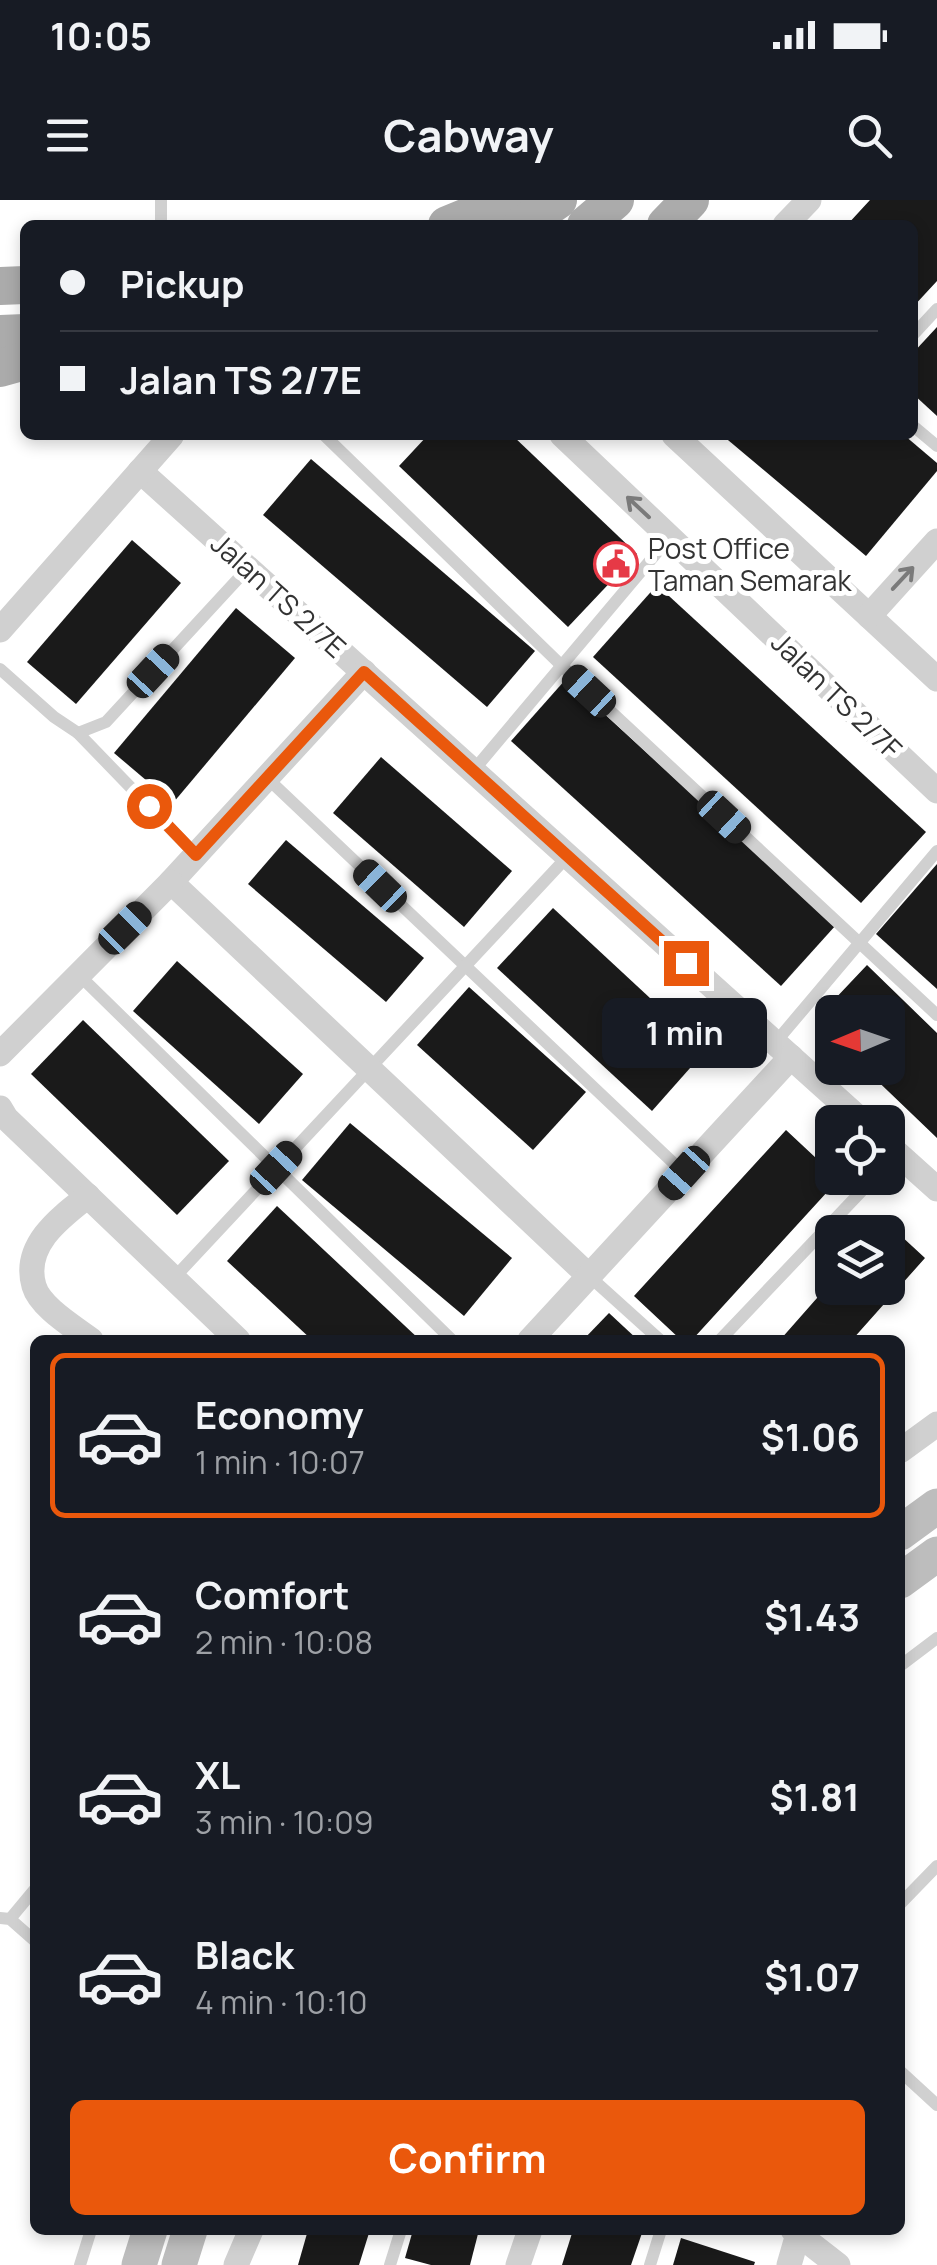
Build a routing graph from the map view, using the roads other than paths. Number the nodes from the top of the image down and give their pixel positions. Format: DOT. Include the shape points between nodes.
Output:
graph roads {
  1 [pos="558,200"];
  2 [pos="616,200"];
  3 [pos="690,200"];
  4 [pos="810,200"];
  5 [pos="512,207"];
  6 [pos="465,220"];
  7 [pos="592,220"];
  8 [pos="671,220"];
  9 [pos="790,220"];
  10 [pos="937,309"];
  11 [pos="918,330"];
  12 [pos="167,440"];
  13 [pos="329,440"];
  14 [pos="567,440"];
  15 [pos="679,440"];
  16 [pos="140,470"];
  17 [pos="670,537"];
  18 [pos="937,541"];
  19 [pos="248,568"];
  20 [pos="868,616"];
  21 [pos="0,630"];
  22 [pos="562,666"];
  23 [pos="0,669"];
  24 [pos="364,672"];
  25 [pos="937,679"];
  26 [pos="78,733"];
  27 [pos="474,771"];
  28 [pos="267,778"];
  29 [pos="937,791"];
  30 [pos="937,850"];
  31 [pos="196,855"];
  32 [pos="568,856"];
  33 [pos="172,882"];
  34 [pos="859,943"];
  35 [pos="465,966"];
  36 [pos="78,974"];
  37 [pos="937,1016"];
  38 [pos="783,1050"];
  39 [pos="0,1054"];
  40 [pos="369,1068"];
  41 [pos="844,1105"];
  42 [pos="0,1108"];
  43 [pos="905,1165"];
  44 [pos="276,1168"];
  45 [pos="684,1173"];
  46 [pos="937,1189"];
  47 [pos="858,1195"];
  48 [pos="88,1196"];
  49 [pos="589,1276"];
  50 [pos="174,1278"];
  51 [pos="85,1335"];
  52 [pos="233,1335"];
  53 [pos="447,1335"];
  54 [pos="535,1335"];
  55 [pos="654,1335"];
  56 [pos="725,1335"];
  57 [pos="937,1424"];
  58 [pos="905,1447"];
  59 [pos="937,1506"];
  60 [pos="905,1529"];
  61 [pos="937,1554"];
  62 [pos="905,1577"];
  63 [pos="937,1638"];
  64 [pos="905,1662"];
  65 [pos="937,1866"];
  66 [pos="30,1893"];
  67 [pos="905,1899"];
  68 [pos="5,1918"];
  69 [pos="30,1936"];
  70 [pos="905,2076"];
  71 [pos="937,2105"];
  72 [pos="89,2235"];
  73 [pos="149,2235"];
  74 [pos="188,2235"];
  75 [pos="249,2235"];
  76 [pos="399,2235"];
  77 [pos="528,2235"];
  78 [pos="659,2235"];
  79 [pos="795,2235"];
  80 [pos="800,2235"];
  81 [pos="80,2265"];
  82 [pos="140,2265"];
  83 [pos="178,2265"];
  84 [pos="236,2265"];
  85 [pos="390,2265"];
  86 [pos="518,2265"];
  87 [pos="650,2265"];
  88 [pos="789,2265"];
  89 [pos="838,2265"];
  1 -- 5 [label="main road"];
  2 -- 7 [label="main road"];
  3 -- 8 [label="main road"];
  4 -- 9 [label="street"];
  5 -- 6 [label="main road"];
  10 -- 11 [label="lane"];
  12 -- 16 [label="street"];
  13 -- 22 [label="lane"];
  17 -- 14 [label="street, Jalan TS 2/7F, one-way"];
  15 -- 20 [label="street"];
  16 -- 19 [label="street, Jalan TS 2/7E"];
  16 -- 21 [label="street"];
  17 -- 22 [label="lane"];
  17 -- 29 [label="street, Jalan TS 2/7F"];
  20 -- 18 [label="street, one-way"];
  19 -- 24 [label="street, Jalan TS 2/7E"];
  19 -- 26 [label="lane" via="106,722"];
  20 -- 25 [label="street"];
  22 -- 27 [label="lane"];
  22 -- 34 [label="lane"];
  23 -- 26 [label="lane"];
  24 -- 27 [label="street, Jalan TS 2/7E"];
  24 -- 28 [label="street"];
  26 -- 31 [label="lane"];
  27 -- 32 [label="street, Jalan TS 2/7E"];
  28 -- 31 [label="street"];
  28 -- 35 [label="lane"];
  30 -- 34 [label="lane"];
  31 -- 33 [label="street"];
  32 -- 35 [label="lane"];
  32 -- 38 [label="street, Jalan TS 2/7E"];
  33 -- 36 [label="street"];
  33 -- 40 [label="street"];
  34 -- 37 [label="lane"];
  34 -- 38 [label="lane"];
  35 -- 40 [label="lane"];
  35 -- 45 [label="lane"];
  36 -- 39 [label="street"];
  36 -- 44 [label="lane"];
  38 -- 41 [label="street, Jalan TS 2/7E"];
  38 -- 45 [label="street"];
  40 -- 44 [label="lane"];
  40 -- 49 [label="street"];
  42 -- 48 [label="street"];
  43 -- 46 [label="street"];
  44 -- 50 [label="lane"];
  44 -- 53 [label="lane"];
  45 -- 49 [label="street"];
  47 -- 56 [label="lane"];
  48 -- 50 [label="street"];
  48 -- 51 [label="street" via="50,1226 33,1260 34,1288"];
  49 -- 54 [label="street"];
  49 -- 55 [label="lane"];
  50 -- 52 [label="street"];
  57 -- 58 [label="street"];
  59 -- 60 [label="street"];
  61 -- 62 [label="street"];
  63 -- 64 [label="lane"];
  65 -- 67 [label="lane"];
  66 -- 68 [label="lane"];
  68 -- 69 [label="lane"];
  70 -- 71 [label="lane"];
  72 -- 81 [label="lane"];
  73 -- 82 [label="street"];
  74 -- 83 [label="street"];
  75 -- 84 [label="street"];
  76 -- 85 [label="lane"];
  77 -- 86 [label="street"];
  78 -- 87 [label="lane"];
  79 -- 88 [label="street"];
  80 -- 89 [label="street"];
}
